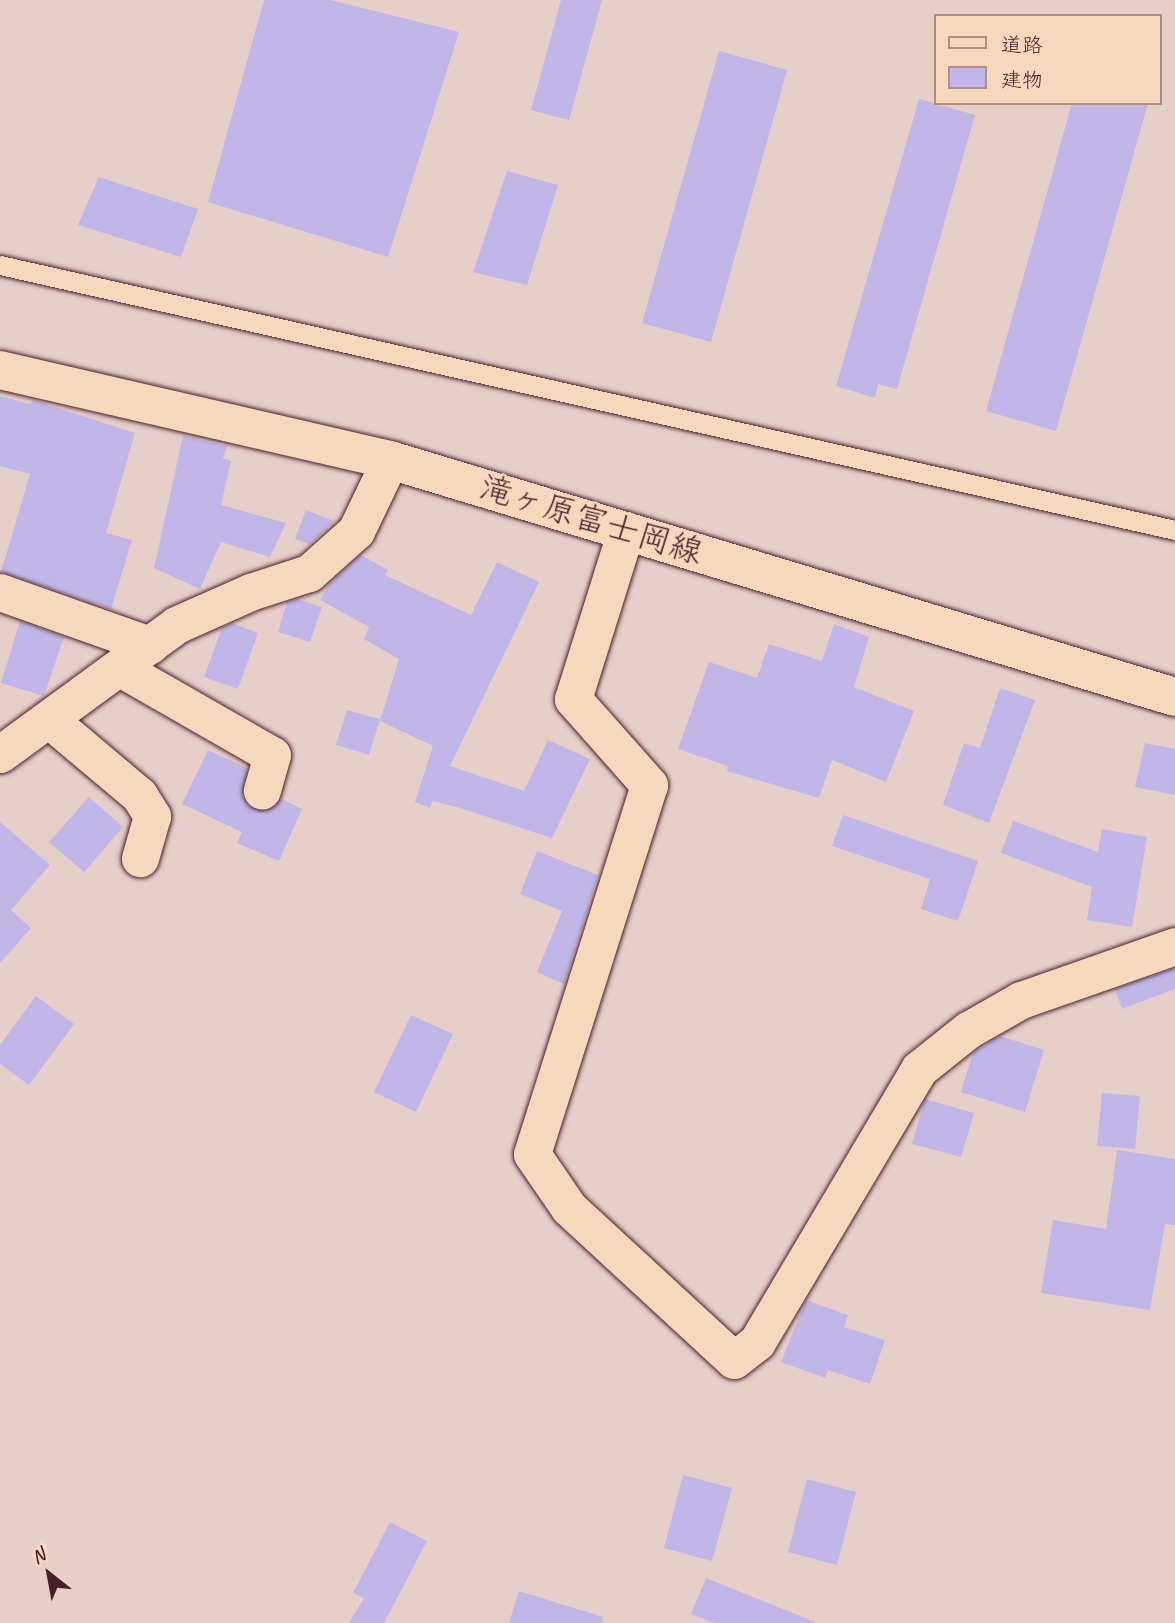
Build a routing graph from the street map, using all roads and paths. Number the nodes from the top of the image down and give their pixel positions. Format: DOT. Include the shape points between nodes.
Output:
graph roads {
  1 [pos="0,265"];
  2 [pos="0,370"];
  3 [pos="390,460"];
  4 [pos="626,530"];
  5 [pos="1175,530"];
  6 [pos="0,592"];
  7 [pos="149,645"];
  8 [pos="120,668"];
  9 [pos="1175,697"];
  10 [pos="51,721"];
  11 [pos="0,754"];
  12 [pos="262,791"];
  13 [pos="139,858"];
  14 [pos="1175,946"];
  1 -- 5 [label="lane"];
  2 -- 3 [label="main road, 滝ヶ原富士岡線"];
  3 -- 4 [label="main road, 滝ヶ原富士岡線"];
  3 -- 7 [label="street" via="356,531 309,573 213,608"];
  4 -- 9 [label="main road, 滝ヶ原富士岡線"];
  4 -- 14 [label="street" via="573,699 649,785 533,1154 569,1208 734,1360 757,1342 919,1069 968,1030 1021,1000"];
  6 -- 7 [label="street"];
  7 -- 8 [label="street"];
  8 -- 10 [label="street"];
  8 -- 12 [label="street" via="272,755"];
  10 -- 11 [label="street"];
  10 -- 13 [label="street" via="139,795 152,816"];
}
